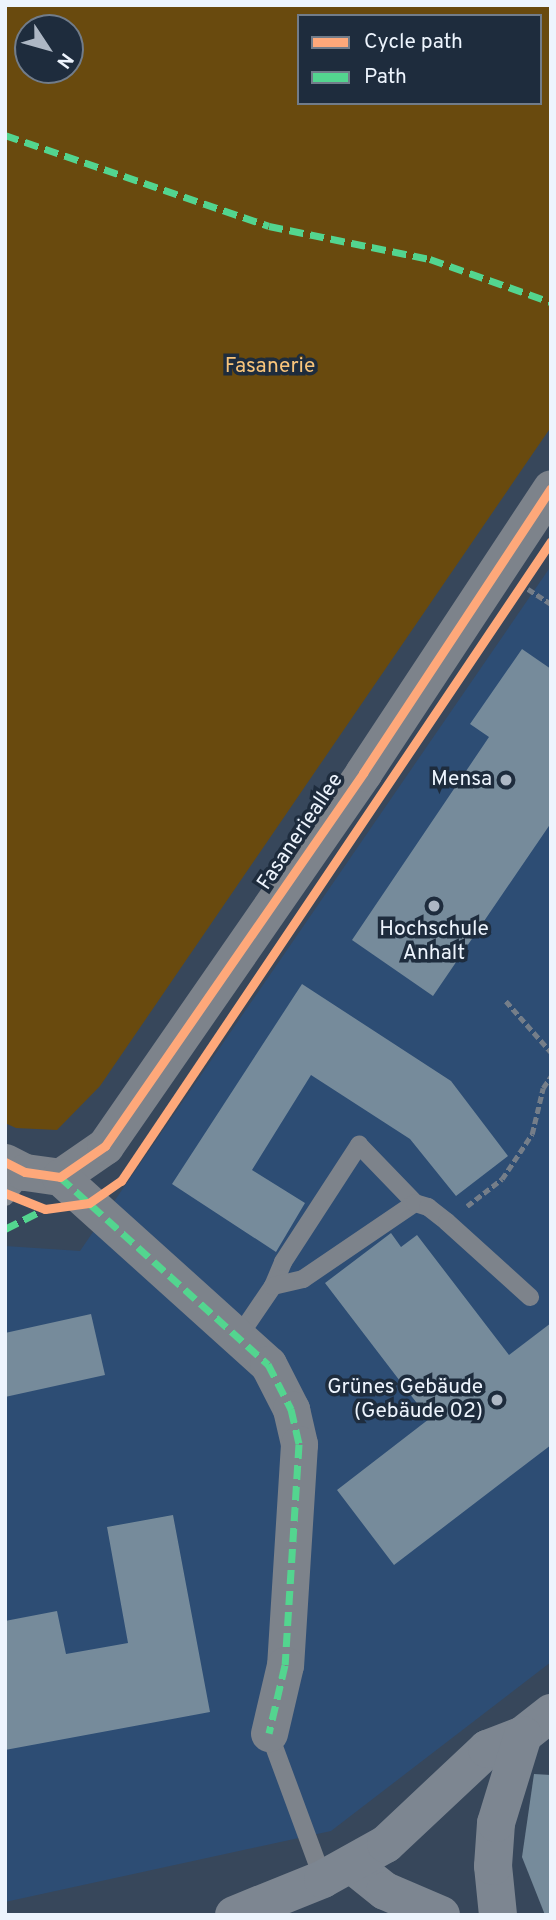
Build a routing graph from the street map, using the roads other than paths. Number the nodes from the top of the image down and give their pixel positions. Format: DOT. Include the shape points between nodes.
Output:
graph roads {
  1 [pos="551,488"];
  2 [pos="24,1177"];
  3 [pos="415,1203"];
  4 [pos="273,1286"];
  5 [pos="530,1297"];
  6 [pos="237,1339"];
  7 [pos="537,1724"];
  8 [pos="269,1733"];
  9 [pos="337,1871"];
  10 [pos="234,1915"];
  11 [pos="441,1915"];
  12 [pos="498,1915"];
  1 -- 2 [label="street, Fasanerieallee" via="363,773 106,1146"];
  2 -- 6 [label="street"];
  3 -- 4 [label="lane" via="303,1279"];
  3 -- 4 [label="lane" via="359,1145"];
  3 -- 5 [label="lane" via="447,1222"];
  4 -- 6 [label="lane"];
  6 -- 8 [label="street" via="268,1364 291,1409 299,1444 285,1665"];
  7 -- 9 [label="main road" via="487,1749 386,1844"];
  7 -- 12 [label="main road" via="496,1823 493,1866"];
  8 -- 9 [label="lane"];
  9 -- 10 [label="main road"];
  9 -- 11 [label="main road"];
}
